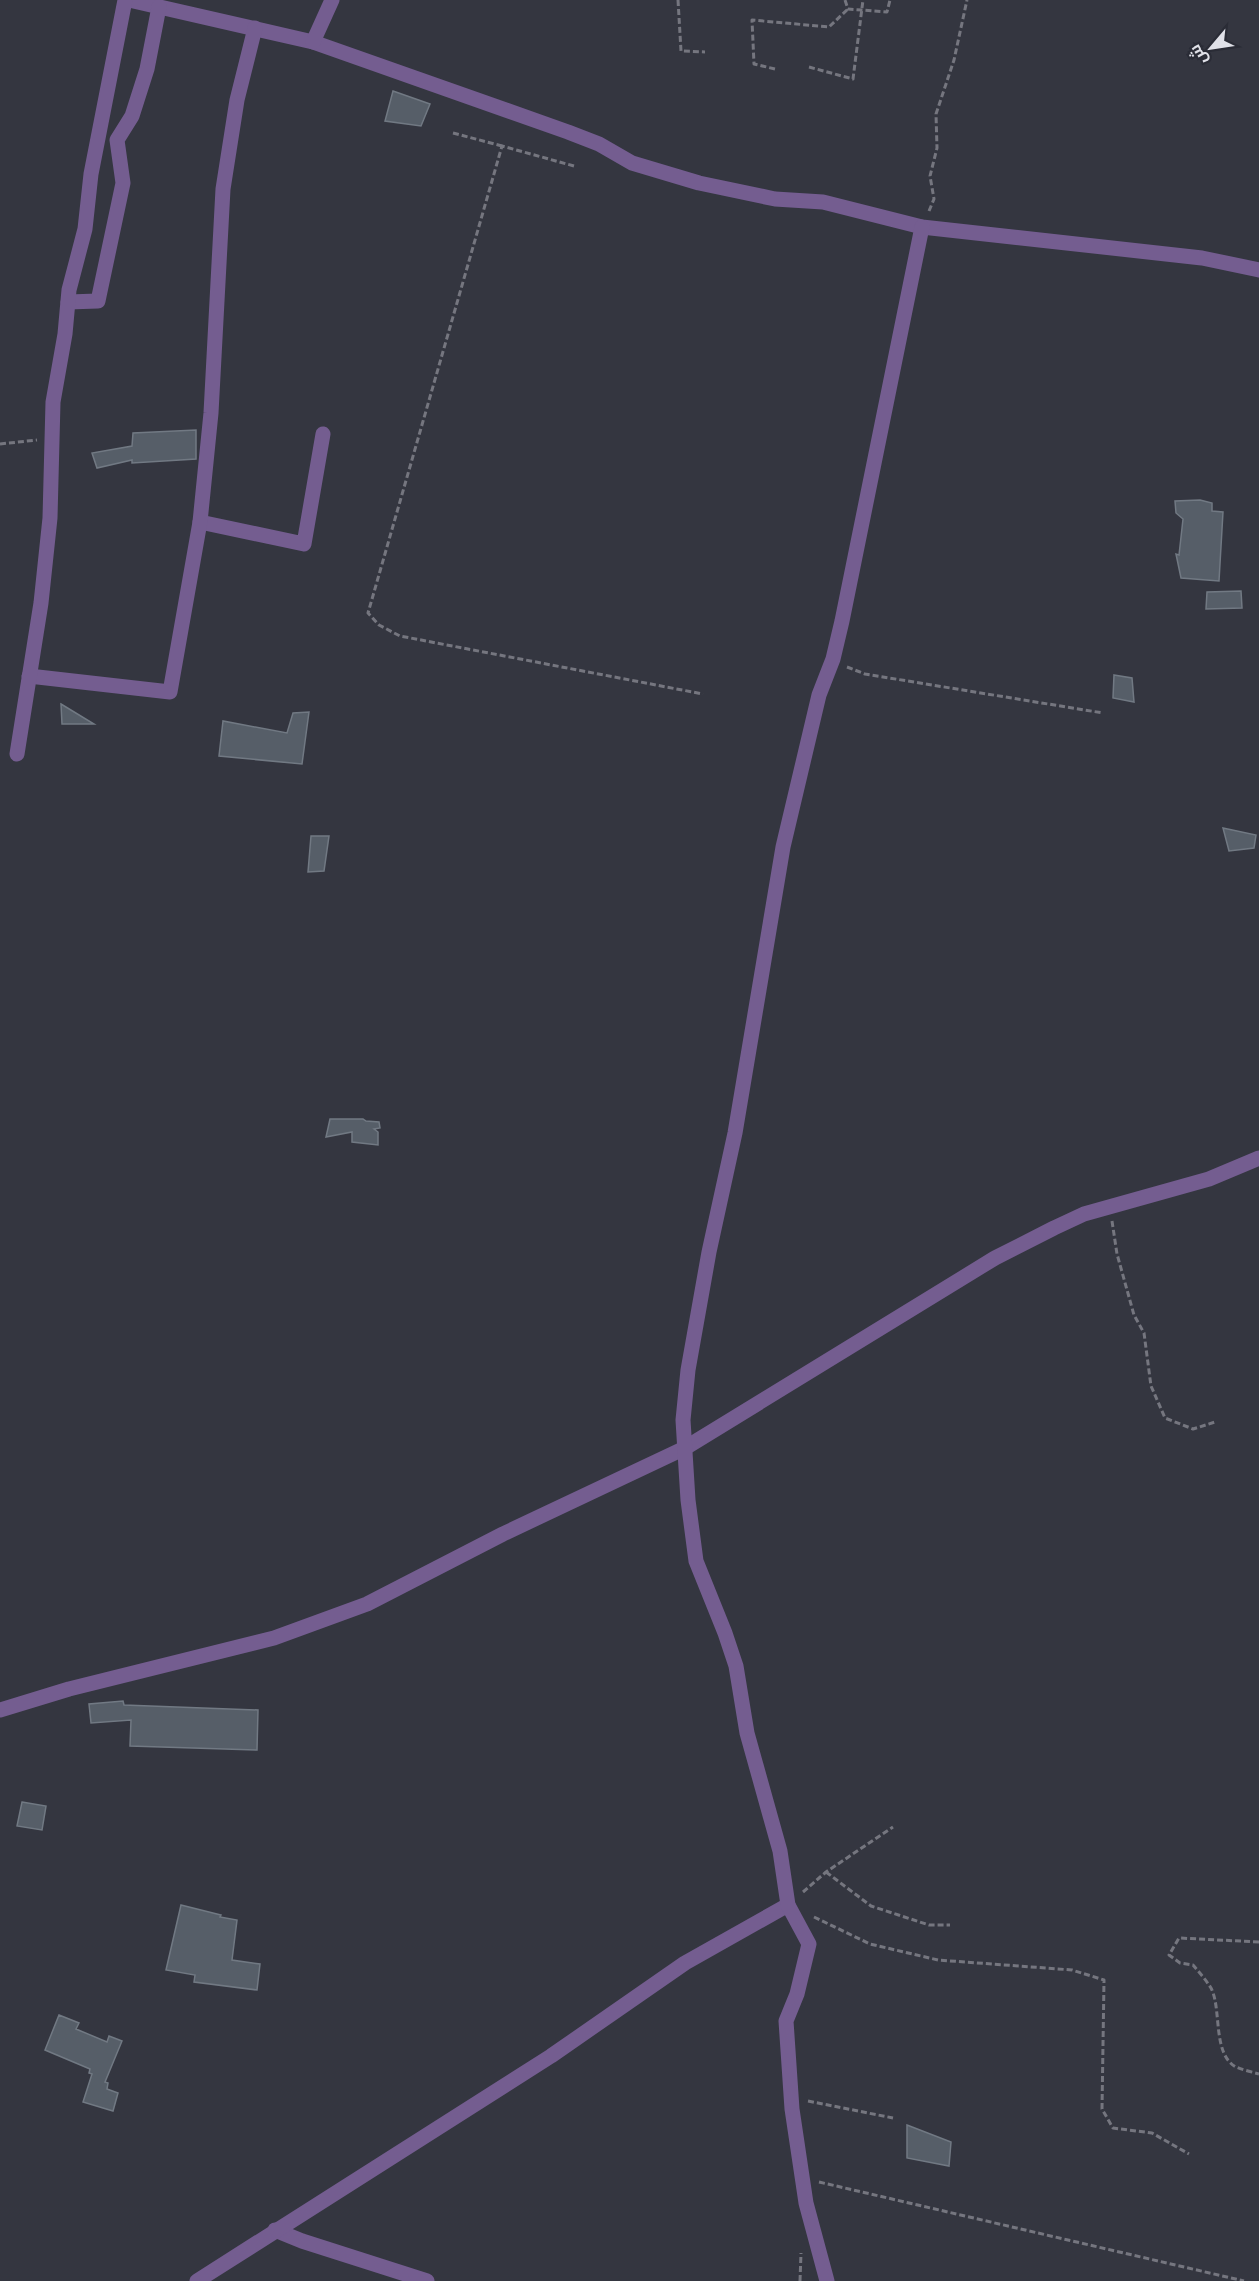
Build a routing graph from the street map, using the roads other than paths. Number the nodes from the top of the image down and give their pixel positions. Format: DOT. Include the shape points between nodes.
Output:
graph roads {
  1 [pos="127,0"];
  2 [pos="332,0"];
  3 [pos="159,7"];
  4 [pos="255,28"];
  5 [pos="313,42"];
  6 [pos="922,227"];
  7 [pos="1259,270"];
  8 [pos="68,302"];
  9 [pos="323,434"];
  10 [pos="200,522"];
  11 [pos="29,676"];
  12 [pos="16,754"];
  13 [pos="1259,1158"];
  14 [pos="685,1448"];
  15 [pos="0,1710"];
  16 [pos="788,1905"];
  17 [pos="275,2230"];
  18 [pos="197,2281"];
  19 [pos="427,2281"];
  20 [pos="827,2281"];
  1 -- 3 [label="street"];
  1 -- 8 [label="street" via="94,153 85,229"];
  2 -- 5 [label="street"];
  3 -- 4 [label="street"];
  3 -- 8 [label="street" via="147,69 132,116 117,140 123,183 98,302"];
  4 -- 5 [label="street"];
  4 -- 10 [label="street" via="237,100 223,189 211,413"];
  5 -- 6 [label="street" via="568,132 632,163 663,173 775,199 823,202"];
  6 -- 7 [label="street" via="1202,258"];
  6 -- 14 [label="street" via="865,514 783,847 735,1133 688,1370 683,1420"];
  8 -- 11 [label="street" via="53,402 49,529"];
  9 -- 10 [label="street" via="304,544"];
  10 -- 11 [label="street" via="170,692"];
  11 -- 12 [label="street"];
  13 -- 14 [label="street" via="1209,1179 1064,1223 995,1258"];
  14 -- 15 [label="street" via="357,1608 274,1638"];
  14 -- 16 [label="street" via="696,1561 736,1666 747,1733 780,1851"];
  16 -- 17 [label="street" via="685,1963 551,2055"];
  16 -- 20 [label="street" via="809,1944 786,2021 791,2098 806,2203"];
  17 -- 18 [label="street"];
  17 -- 19 [label="street"];
}
